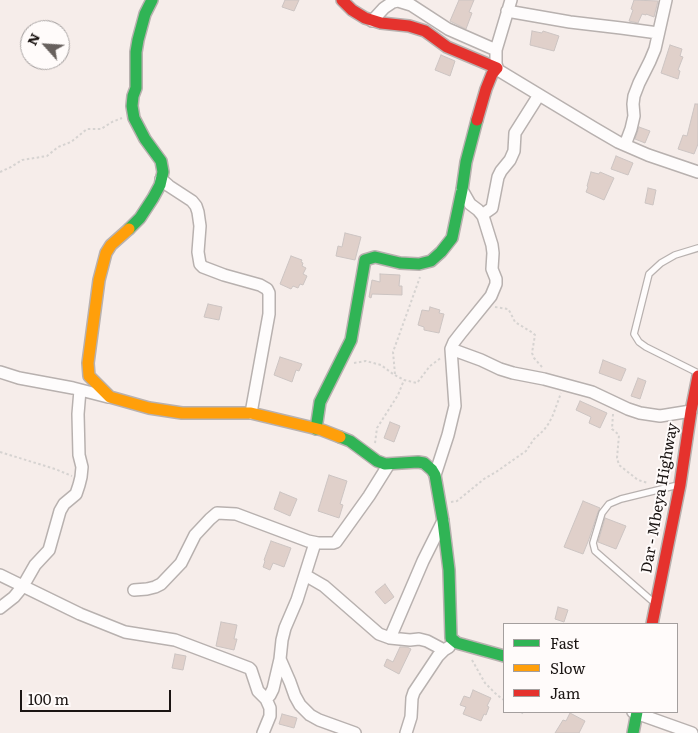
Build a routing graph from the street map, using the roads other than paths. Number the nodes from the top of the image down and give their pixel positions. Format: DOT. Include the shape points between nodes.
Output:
graph roads {
  1 [pos="152,0"];
  2 [pos="342,0"];
  3 [pos="666,0"];
  4 [pos="509,5"];
  5 [pos="372,21"];
  6 [pos="658,33"];
  7 [pos="496,50"];
  8 [pos="497,68"];
  9 [pos="539,95"];
  10 [pos="625,145"];
  11 [pos="698,172"];
  12 [pos="161,179"];
  13 [pos="462,190"];
  14 [pos="482,215"];
  15 [pos="698,248"];
  16 [pos="451,351"];
  17 [pos="0,372"];
  18 [pos="698,374"];
  19 [pos="80,390"];
  20 [pos="110,397"];
  21 [pos="691,412"];
  22 [pos="251,413"];
  23 [pos="316,429"];
  24 [pos="389,464"];
  25 [pos="434,475"];
  26 [pos="680,485"];
  27 [pos="443,521"];
  28 [pos="315,543"];
  29 [pos="0,575"];
  30 [pos="305,575"];
  31 [pos="22,586"];
  32 [pos="134,590"];
  33 [pos="656,605"];
  34 [pos="0,608"];
  35 [pos="652,623"];
  36 [pos="390,638"];
  37 [pos="457,642"];
  38 [pos="444,650"];
  39 [pos="503,656"];
  40 [pos="280,658"];
  41 [pos="266,700"];
  42 [pos="636,713"];
  43 [pos="639,713"];
  44 [pos="263,733"];
  45 [pos="355,733"];
  46 [pos="406,733"];
  47 [pos="633,733"];
  48 [pos="692,733"];
  1 -- 12 [label="main road" via="138,40 132,106 134,118 145,139 161,161"];
  2 -- 5 [label="main road" via="359,15"];
  3 -- 6 [label="street"];
  4 -- 6 [label="street" via="570,22"];
  4 -- 7 [label="street"];
  5 -- 7 [label="street" via="393,2 411,5 448,29"];
  5 -- 8 [label="main road" via="425,31 447,47"];
  6 -- 10 [label="street" via="634,96 634,115"];
  7 -- 8 [label="street"];
  8 -- 9 [label="street"];
  8 -- 13 [label="main road" via="486,88 478,114"];
  9 -- 10 [label="street"];
  9 -- 14 [label="street" via="515,133 514,151 498,177 492,208"];
  10 -- 11 [label="street"];
  12 -- 20 [label="main road" via="140,218 106,253 98,280 88,371"];
  12 -- 22 [label="street" via="196,206 200,226 200,264 260,285 269,294 269,314"];
  13 -- 14 [label="street"];
  13 -- 23 [label="main road" via="452,238 431,261 419,264 374,257 365,260 352,340 320,402"];
  14 -- 16 [label="street" via="492,245 495,288 454,342"];
  15 -- 18 [label="lane" via="675,255 649,274 634,334 646,347"];
  16 -- 21 [label="street" via="500,369 592,392 640,413 660,416"];
  16 -- 25 [label="street" via="455,406"];
  17 -- 19 [label="street"];
  18 -- 21 [label="main road, Dar - Mbeya Highway"];
  19 -- 20 [label="street"];
  19 -- 31 [label="street" via="81,480 76,494 60,511 49,550"];
  20 -- 22 [label="main road" via="170,412"];
  21 -- 26 [label="main road, Dar - Mbeya Highway"];
  22 -- 23 [label="main road"];
  23 -- 24 [label="main road" via="350,441 377,461"];
  24 -- 25 [label="main road" via="424,463"];
  24 -- 28 [label="street" via="338,540"];
  25 -- 27 [label="main road"];
  26 -- 33 [label="main road, Dar - Mbeya Highway"];
  26 -- 33 [label="lane" via="609,504 602,513 592,543 595,551"];
  27 -- 36 [label="street"];
  27 -- 37 [label="main road" via="449,570 450,632 451,638"];
  28 -- 30 [label="street"];
  28 -- 32 [label="street" via="236,514 217,513 194,535 181,563 161,584"];
  29 -- 31 [label="street"];
  30 -- 36 [label="street" via="324,586 379,634"];
  30 -- 40 [label="street" via="285,628"];
  31 -- 34 [label="street"];
  31 -- 41 [label="street" via="125,632 175,640 249,668 258,691"];
  33 -- 35 [label="main road, Dar - Mbeya Highway"];
  36 -- 38 [label="street" via="419,639"];
  37 -- 38 [label="street"];
  37 -- 39 [label="main road"];
  38 -- 46 [label="street" via="414,692"];
  40 -- 41 [label="street" via="273,690"];
  40 -- 45 [label="street" via="300,705 319,720"];
  41 -- 44 [label="street" via="271,712"];
  42 -- 47 [label="main road"];
  43 -- 48 [label="street"];
}
